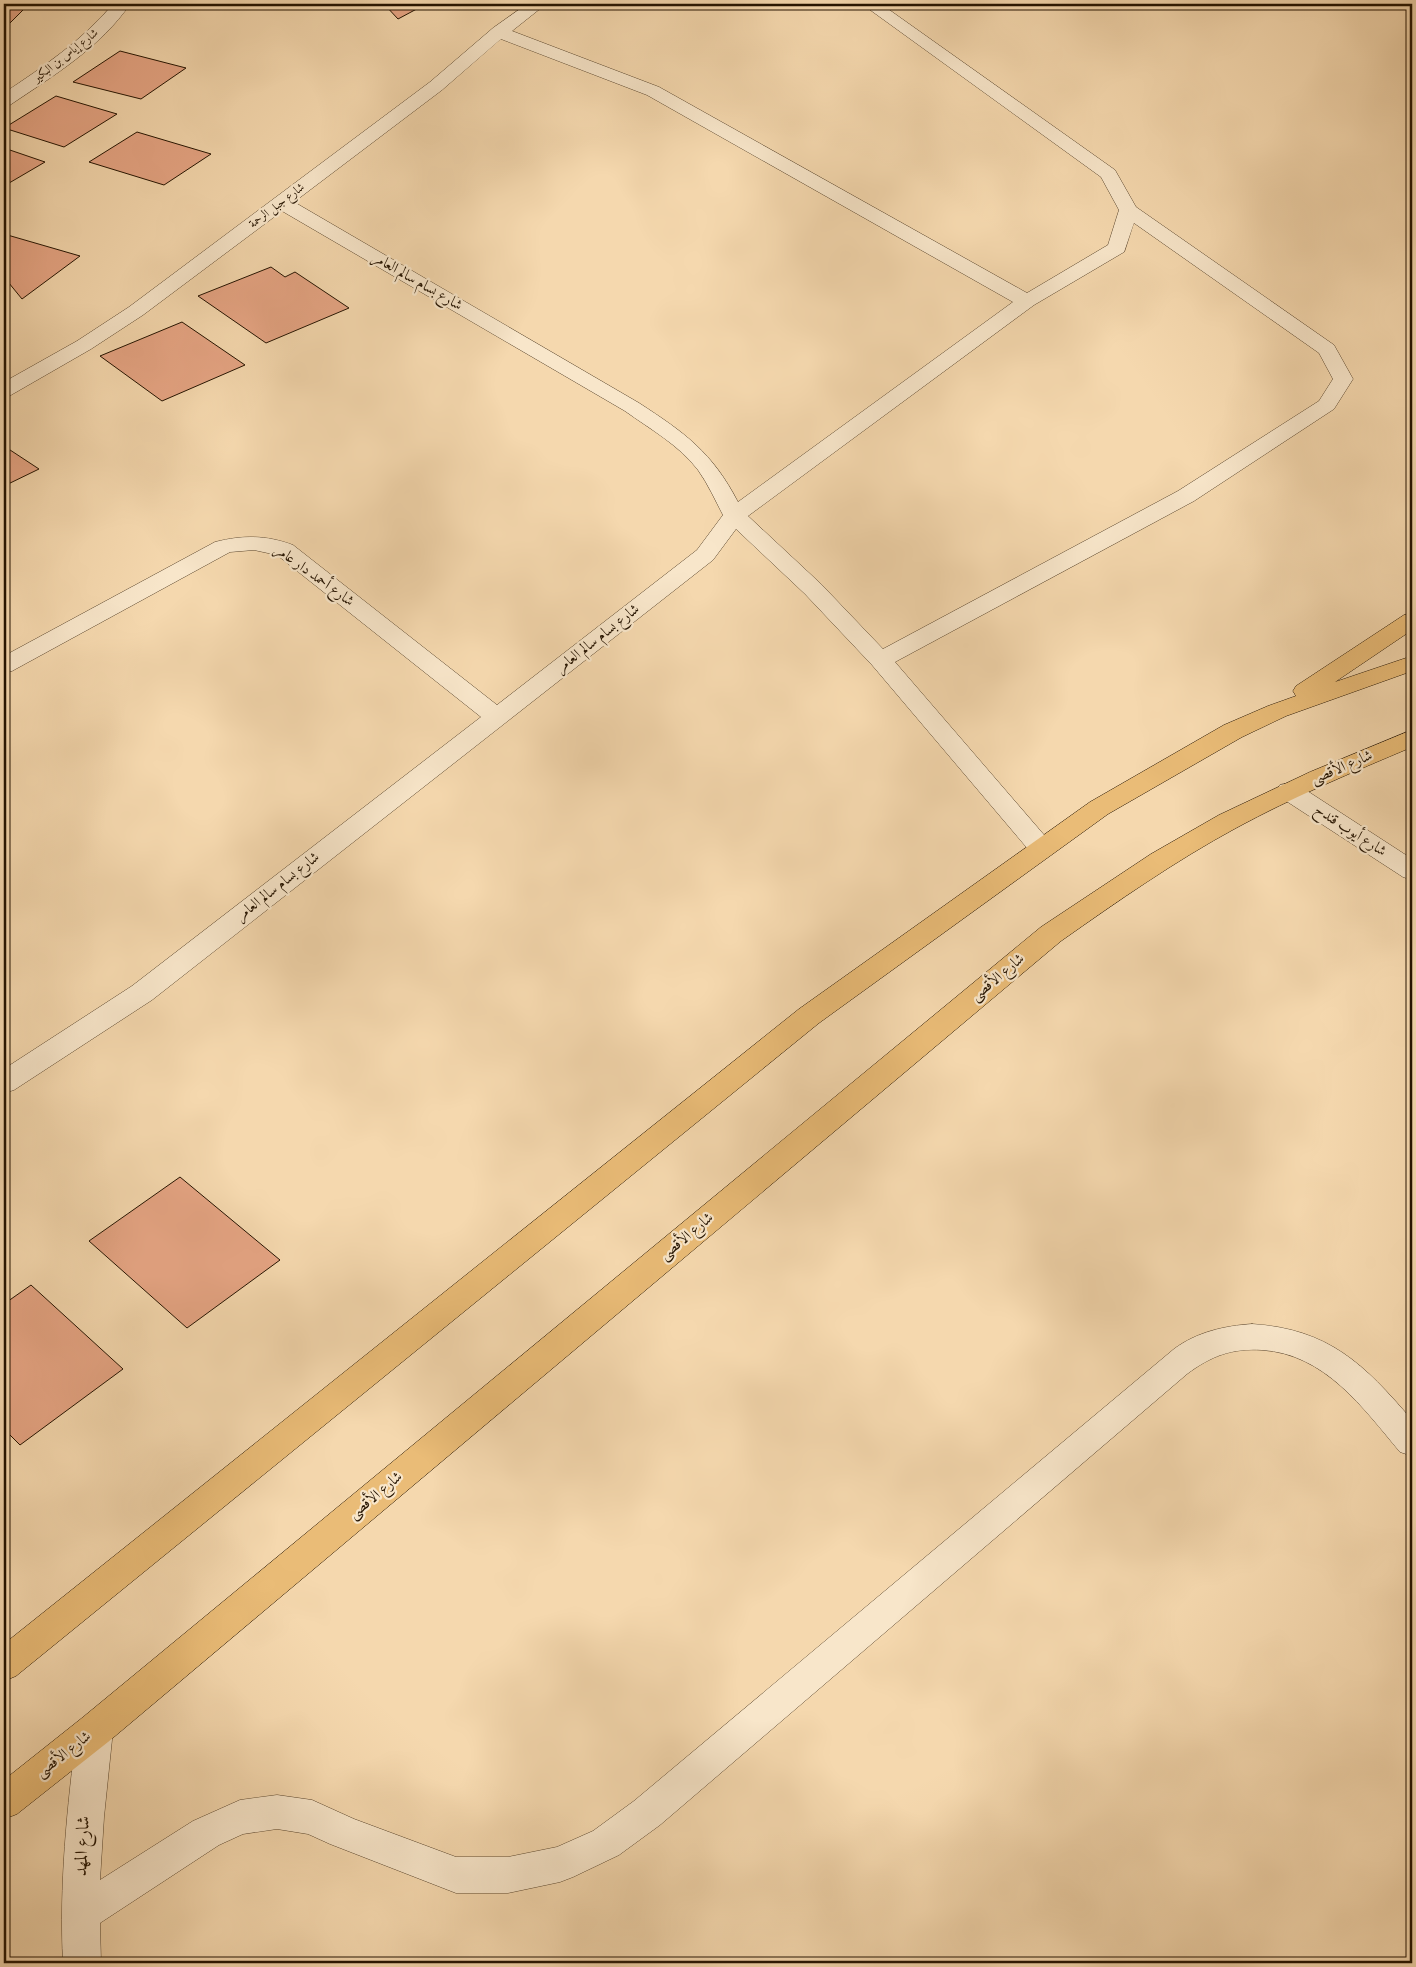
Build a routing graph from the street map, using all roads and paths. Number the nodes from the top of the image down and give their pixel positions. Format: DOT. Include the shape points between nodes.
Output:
graph roads {
  1 [pos="122,4"];
  2 [pos="538,4"];
  3 [pos="870,4"];
  4 [pos="499,32"];
  5 [pos="4,101"];
  6 [pos="281,202"];
  7 [pos="1128,210"];
  8 [pos="1027,300"];
  9 [pos="4,391"];
  10 [pos="734,515"];
  11 [pos="1412,620"];
  12 [pos="880,660"];
  13 [pos="1412,663"];
  14 [pos="4,666"];
  15 [pos="1277,711"];
  16 [pos="497,717"];
  17 [pos="1412,738"];
  18 [pos="1289,791"];
  19 [pos="1042,848"];
  20 [pos="1412,872"];
  21 [pos="4,1083"];
  22 [pos="1412,1442"];
  23 [pos="4,1664"];
  24 [pos="95,1730"];
  25 [pos="4,1802"];
  26 [pos="80,1914"];
  27 [pos="82,1963"];
  1 -- 5 [label="street, شارع إياس بن البكير" via="102,28 46,73"];
  2 -- 4 [label="street, شارع جبل الرحمة"];
  3 -- 7 [label="street" via="1108,174"];
  4 -- 6 [label="street, شارع جبل الرحمة" via="436,86"];
  4 -- 8 [label="street" via="652,91"];
  6 -- 9 [label="street, شارع جبل الرحمة" via="136,311"];
  6 -- 10 [label="street, شارع بسام سالم العامر" via="632,407 674,435 701,460"];
  7 -- 8 [label="street" via="1117,248"];
  7 -- 12 [label="street" via="1327,349 1343,378 1327,405 1186,496"];
  8 -- 10 [label="street"];
  10 -- 12 [label="street" via="813,589"];
  10 -- 16 [label="street, شارع بسام سالم العامر" via="705,555"];
  11 -- 15 [label="main road"];
  12 -- 19 [label="street"];
  13 -- 15 [label="main road"];
  14 -- 16 [label="street, شارع أحمد دار عامر" via="223,547 245,543 270,544 285,550"];
  15 -- 19 [label="main road" via="1233,730 1176,763 1099,808"];
  16 -- 21 [label="street, شارع بسام سالم العامر" via="142,993"];
  17 -- 18 [label="main road, شارع الأقصى"];
  18 -- 20 [label="street, شارع أيوب قندح"];
  18 -- 24 [label="main road, شارع الأقصى" via="1152,865 1051,934"];
  19 -- 23 [label="main road" via="809,1016"];
  22 -- 26 [label="street" via="1361,1385 1334,1362 1302,1346 1258,1337 1232,1338 1202,1347 1168,1371 647,1813 606,1843 560,1864 508,1876 456,1875 312,1817 277,1812 240,1817 206,1833"];
  24 -- 25 [label="main road, شارع الأقصى"];
  24 -- 26 [label="street, شارع المهد" via="84,1819"];
  26 -- 27 [label="street, شارع المهد"];
}
